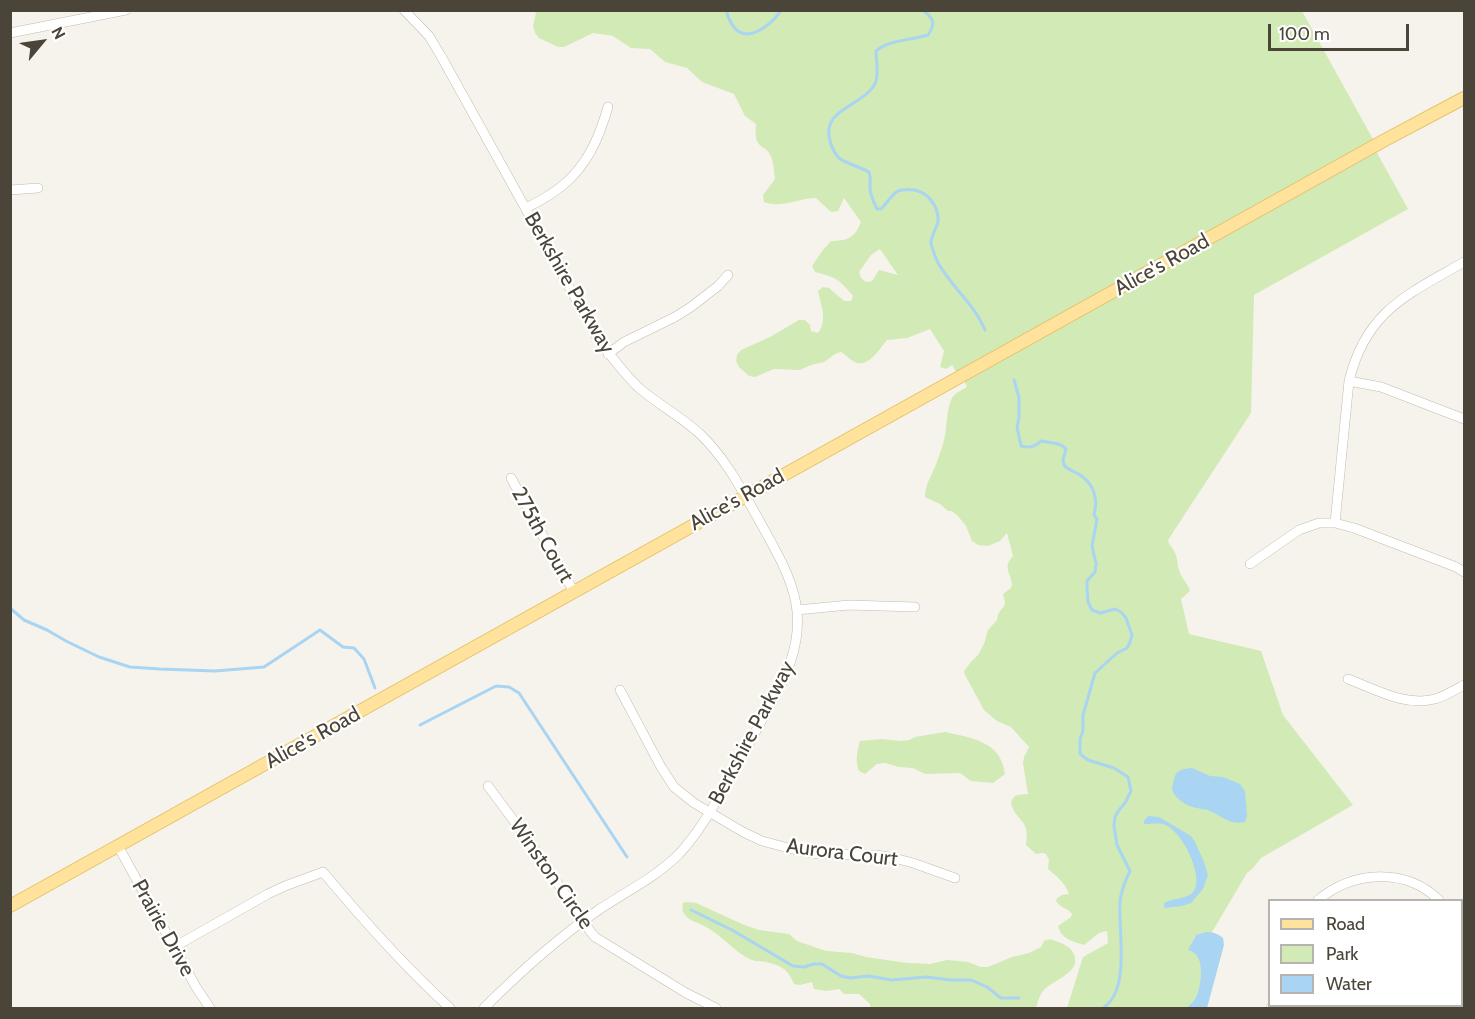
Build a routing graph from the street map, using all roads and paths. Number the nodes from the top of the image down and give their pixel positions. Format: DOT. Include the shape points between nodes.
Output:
graph roads {
  1 [pos="126,10"];
  2 [pos="404,10"];
  3 [pos="10,33"];
  4 [pos="1464,98"];
  5 [pos="608,107"];
  6 [pos="38,188"];
  7 [pos="10,190"];
  8 [pos="526,208"];
  9 [pos="1464,262"];
  10 [pos="728,275"];
  11 [pos="608,354"];
  12 [pos="1349,381"];
  13 [pos="1464,419"];
  14 [pos="511,478"];
  15 [pos="745,495"];
  16 [pos="1335,523"];
  17 [pos="1250,564"];
  18 [pos="1464,572"];
  19 [pos="574,592"];
  20 [pos="915,607"];
  21 [pos="797,610"];
  22 [pos="1348,679"];
  23 [pos="1464,685"];
  24 [pos="620,690"];
  25 [pos="488,786"];
  26 [pos="710,813"];
  27 [pos="118,846"];
  28 [pos="955,878"];
  29 [pos="1319,899"];
  30 [pos="1438,899"];
  31 [pos="10,906"];
  32 [pos="582,921"];
  33 [pos="174,947"];
  34 [pos="210,1008"];
  35 [pos="450,1008"];
  36 [pos="484,1008"];
  37 [pos="716,1008"];
  1 -- 3 [label="street"];
  2 -- 8 [label="street, Berkshire Parkway" via="429,36"];
  4 -- 15 [label="main road, Alice's Road"];
  5 -- 8 [label="street" via="602,130 580,168 562,186"];
  6 -- 7 [label="street"];
  8 -- 11 [label="street, Berkshire Parkway"];
  9 -- 12 [label="street" via="1408,294 1381,316 1360,347"];
  10 -- 11 [label="street" via="691,308"];
  11 -- 15 [label="street, Berkshire Parkway" via="639,387 690,424 712,446"];
  12 -- 13 [label="street" via="1381,387"];
  12 -- 16 [label="street"];
  14 -- 19 [label="street, 275th Court"];
  15 -- 19 [label="main road, Alice's Road"];
  15 -- 21 [label="street, Berkshire Parkway" via="784,565"];
  16 -- 17 [label="street" via="1319,523 1299,530"];
  16 -- 18 [label="street"];
  19 -- 27 [label="main road, Alice's Road"];
  20 -- 21 [label="street" via="849,605"];
  21 -- 26 [label="street, Berkshire Parkway" via="796,641 789,669"];
  22 -- 23 [label="street" via="1401,699 1418,701 1435,699"];
  24 -- 26 [label="street, Aurora Court" via="667,777 683,796"];
  25 -- 32 [label="street, Winston Circle"];
  26 -- 28 [label="street, Aurora Court" via="781,847 819,854 894,858"];
  26 -- 32 [label="street, Berkshire Parkway" via="690,841 662,869"];
  27 -- 31 [label="main road, Alice's Road"];
  27 -- 33 [label="street, Prairie Drive"];
  29 -- 30 [label="street" via="1352,881 1386,876 1409,882"];
  32 -- 36 [label="street, Berkshire Parkway"];
  32 -- 37 [label="street, Winston Circle" via="595,937"];
  33 -- 34 [label="street, Prairie Drive"];
  33 -- 35 [label="street" via="268,894 323,872 382,942"];
}
